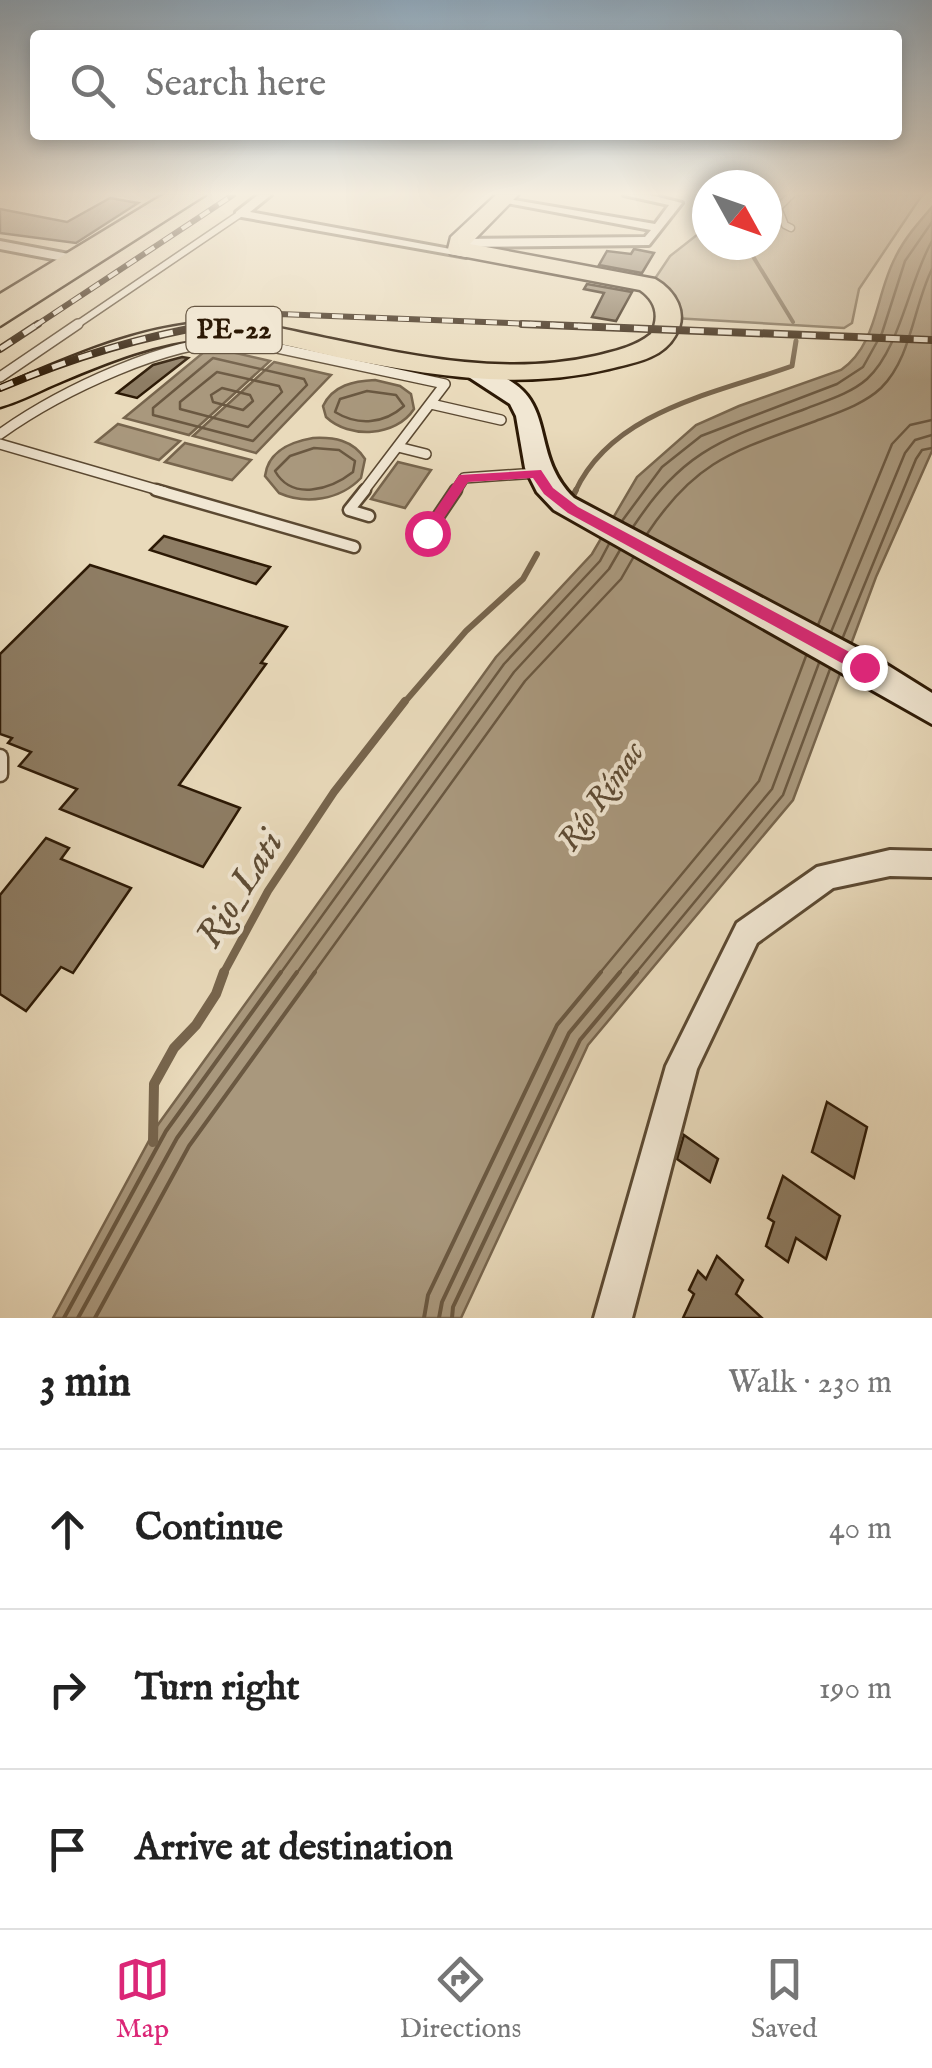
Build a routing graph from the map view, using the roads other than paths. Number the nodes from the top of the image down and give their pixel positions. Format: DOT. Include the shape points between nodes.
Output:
graph roads {
  1 [pos="61,257"];
  2 [pos="78,257"];
  3 [pos="99,257"];
  4 [pos="177,257"];
  5 [pos="507,257"];
  6 [pos="74,259"];
  7 [pos="32,285"];
  8 [pos="0,293"];
  9 [pos="0,305"];
  10 [pos="0,319"];
  11 [pos="108,366"];
  12 [pos="474,374"];
  13 [pos="0,377"];
  14 [pos="0,398"];
  15 [pos="430,404"];
  16 [pos="501,420"];
  17 [pos="0,434"];
  18 [pos="0,444"];
  19 [pos="398,447"];
  20 [pos="426,454"];
  21 [pos="537,473"];
  22 [pos="369,516"];
  23 [pos="427,533"];
  24 [pos="354,547"];
  25 [pos="932,710"];
  26 [pos="0,757"];
  27 [pos="0,774"];
  28 [pos="932,864"];
  29 [pos="613,1318"];
  1 -- 6 [label="street"];
  2 -- 6 [label="highway"];
  3 -- 10 [label="main road"];
  4 -- 13 [label="lane"];
  5 -- 12 [label="highway, PE-22" via="640,282 661,293 668,306 664,334 635,354 554,373"];
  6 -- 7 [label="highway"];
  7 -- 8 [label="lane"];
  7 -- 9 [label="highway"];
  11 -- 12 [label="highway, PE-22" via="180,335 230,330"];
  11 -- 14 [label="highway, PE-22"];
  11 -- 15 [label="lane" via="184,344 229,340 445,384"];
  11 -- 17 [label="lane"];
  12 -- 21 [label="street" via="504,386 528,409"];
  15 -- 16 [label="lane"];
  15 -- 19 [label="lane"];
  18 -- 24 [label="lane"];
  19 -- 20 [label="lane"];
  19 -- 22 [label="lane" via="349,510"];
  21 -- 23 [label="lane" via="464,478"];
  21 -- 25 [label="street" via="556,498 584,516"];
  26 -- 27 [label="lane"];
  28 -- 29 [label="street" via="890,863 826,876 747,933 682,1066"];
}
